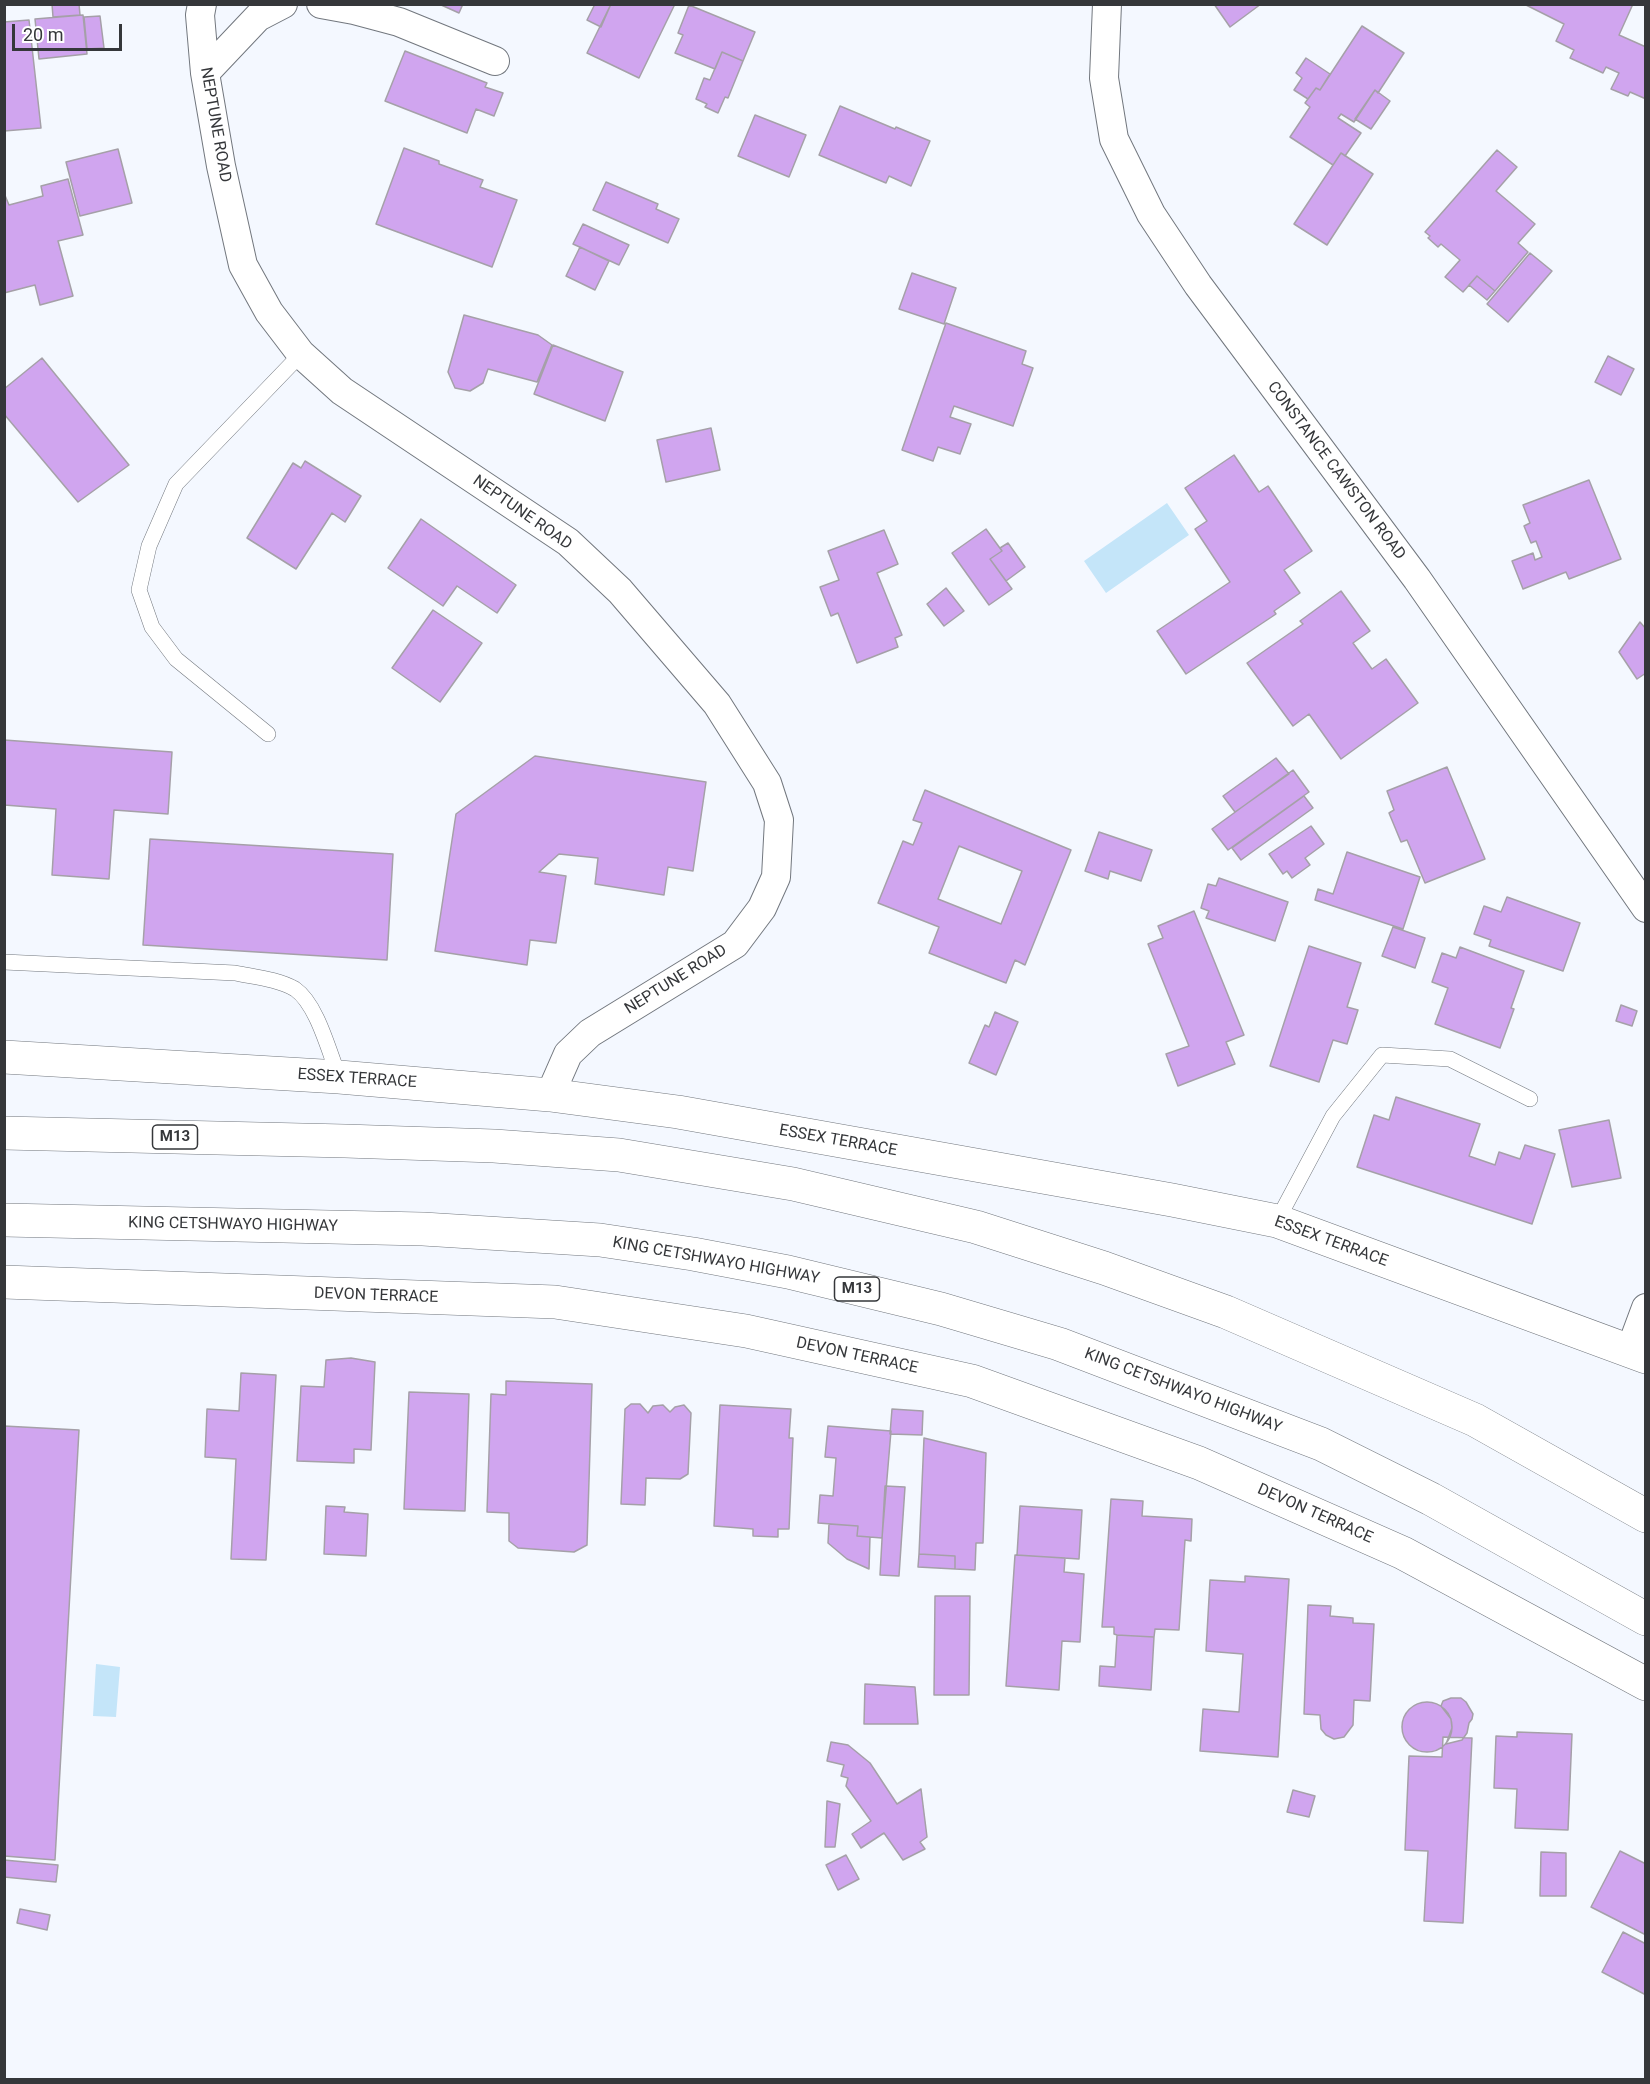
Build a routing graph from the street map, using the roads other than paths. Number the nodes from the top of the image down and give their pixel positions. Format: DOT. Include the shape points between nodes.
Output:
graph roads {
  1 [pos="202,4"];
  2 [pos="283,4"];
  3 [pos="321,4"];
  4 [pos="1107,4"];
  5 [pos="495,61"];
  6 [pos="205,73"];
  7 [pos="301,354"];
  8 [pos="268,734"];
  9 [pos="1646,908"];
  10 [pos="4,962"];
  11 [pos="4,1057"];
  12 [pos="339,1077"];
  13 [pos="550,1095"];
  14 [pos="1530,1099"];
  15 [pos="4,1133"];
  16 [pos="4,1220"];
  17 [pos="1278,1221"];
  18 [pos="4,1282"];
  19 [pos="1646,1308"];
  20 [pos="1638,1354"];
  21 [pos="1646,1516"];
  22 [pos="1646,1619"];
  23 [pos="1646,1684"];
  1 -- 6 [label="street, NEPTUNE ROAD"];
  2 -- 6 [label="street" via="258,17"];
  3 -- 5 [label="street" via="399,22"];
  4 -- 9 [label="street, CONSTANCE CAWSTON ROAD" via="1104,78 1114,139 1151,214 1198,285 1417,579"];
  6 -- 7 [label="street, NEPTUNE ROAD" via="243,265 269,312"];
  7 -- 8 [label="lane" via="176,484 149,546 139,590 152,627 176,659"];
  7 -- 13 [label="street, NEPTUNE ROAD" via="342,391 568,542 603,574 717,704 767,783 779,820 776,877 762,908 735,944 590,1033 568,1054"];
  10 -- 12 [label="lane" via="235,973 269,980 294,989 310,1004"];
  11 -- 12 [label="main road, ESSEX TERRACE"];
  12 -- 13 [label="main road, ESSEX TERRACE"];
  13 -- 17 [label="main road, ESSEX TERRACE" via="678,1112"];
  14 -- 17 [label="lane" via="1450,1059 1382,1055 1333,1116"];
  15 -- 21 [label="main road, M13" via="345,1141 619,1155 816,1190 976,1227 1226,1312 1475,1419"];
  16 -- 22 [label="main road, KING CETSHWAYO HIGHWAY / M13" via="423,1229 600,1240 693,1254 843,1285 1059,1344 1321,1444 1431,1499"];
  17 -- 20 [label="main road, ESSEX TERRACE"];
  18 -- 23 [label="main road, DEVON TERRACE" via="555,1302 746,1331 972,1381 1199,1463 1403,1553"];
  19 -- 20 [label="street"];
}
